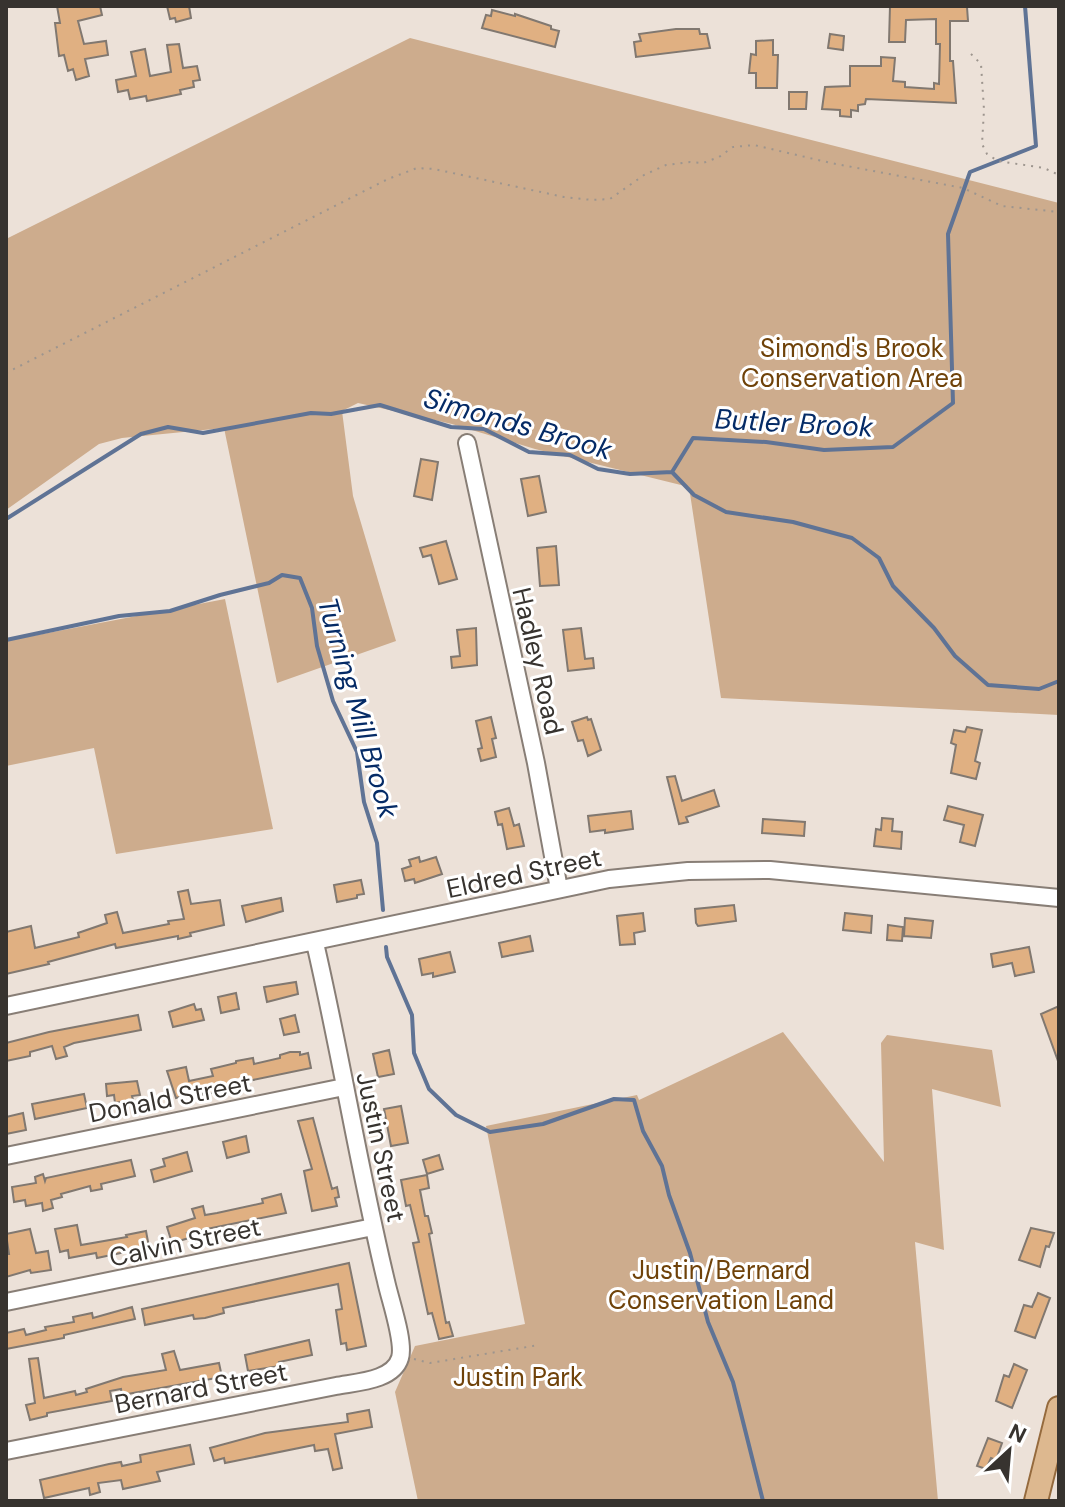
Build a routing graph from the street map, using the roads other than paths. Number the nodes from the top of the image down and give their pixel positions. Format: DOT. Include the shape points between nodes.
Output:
graph roads {
  1 [pos="467,443"];
  2 [pos="559,889"];
  3 [pos="1059,898"];
  4 [pos="315,943"];
  5 [pos="6,1006"];
  6 [pos="344,1087"];
  7 [pos="6,1156"];
  8 [pos="373,1227"];
  9 [pos="6,1302"];
  10 [pos="400,1358"];
  11 [pos="1059,1408"];
  12 [pos="6,1451"];
  13 [pos="1036,1501"];
  1 -- 2 [label="street, Hadley Road"];
  2 -- 3 [label="street, Eldred Street" via="651,874 730,869 833,874"];
  2 -- 4 [label="street, Eldred Street"];
  4 -- 5 [label="street, Eldred Street"];
  4 -- 6 [label="street, Justin Street"];
  6 -- 7 [label="street, Donald Street"];
  6 -- 8 [label="street, Justin Street"];
  8 -- 9 [label="street, Calvin Street"];
  8 -- 10 [label="street, Justin Street"];
  10 -- 12 [label="street, Bernard Street" via="395,1369 382,1376"];
  11 -- 13 [label="main road"];
}
